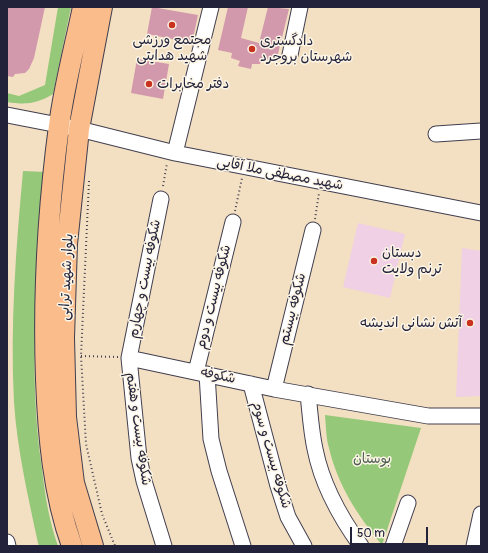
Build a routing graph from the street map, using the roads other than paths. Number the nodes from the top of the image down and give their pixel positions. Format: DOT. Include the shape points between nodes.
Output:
graph roads {
  1 [pos="83,7"];
  2 [pos="102,7"];
  3 [pos="211,7"];
  4 [pos="300,7"];
  5 [pos="290,54"];
  6 [pos="7,115"];
  7 [pos="59,125"];
  8 [pos="79,129"];
  9 [pos="481,131"];
  10 [pos="436,134"];
  11 [pos="172,152"];
  12 [pos="161,200"];
  13 [pos="481,213"];
  14 [pos="233,222"];
  15 [pos="313,230"];
  16 [pos="129,358"];
  17 [pos="201,373"];
  18 [pos="251,384"];
  19 [pos="274,389"];
  20 [pos="308,394"];
  21 [pos="481,416"];
  22 [pos="408,503"];
  23 [pos="481,514"];
  24 [pos="7,542"];
  25 [pos="8,546"];
  26 [pos="72,546"];
  27 [pos="94,546"];
  28 [pos="164,546"];
  29 [pos="243,546"];
  30 [pos="304,546"];
  31 [pos="361,546"];
  32 [pos="393,546"];
  33 [pos="474,546"];
  1 -- 7 [label="main road, بلوار شهید ترابی"];
  2 -- 8 [label="main road, بلوار شهید ترابی"];
  3 -- 11 [label="street"];
  4 -- 5 [label="street"];
  6 -- 7 [label="street, شهید مصطفی ملا آقایی"];
  7 -- 8 [label="street, شهید مصطفی ملا آقایی"];
  7 -- 26 [label="main road, بلوار شهید ترابی" via="48,244 45,353 48,417 56,487"];
  8 -- 11 [label="street, شهید مصطفی ملا آقایی"];
  8 -- 27 [label="main road, بلوار شهید ترابی" via="67,244 64,338 66,416 74,483"];
  9 -- 10 [label="street"];
  11 -- 13 [label="street, شهید مصطفی ملا آقایی"];
  12 -- 16 [label="street, شکوفه بیست و چهارم"];
  14 -- 17 [label="street, شکوفه بیست و دوم"];
  15 -- 19 [label="street, شکوفه بیستم"];
  16 -- 17 [label="street, شکوفه"];
  16 -- 28 [label="street, شکوفه بیست و هفتم" via="141,466 150,505"];
  17 -- 18 [label="street, شکوفه"];
  17 -- 29 [label="street, شکوفه بیست و دوم" via="211,439"];
  18 -- 19 [label="street, شکوفه"];
  18 -- 30 [label="street, شکوفه بیست و سوم" via="288,517"];
  19 -- 20 [label="street, شکوفه"];
  20 -- 21 [label="street, شکوفه" via="428,416"];
  20 -- 31 [label="street" via="315,450 332,500"];
  22 -- 32 [label="street"];
  23 -- 33 [label="street"];
  24 -- 25 [label="street"];
}
